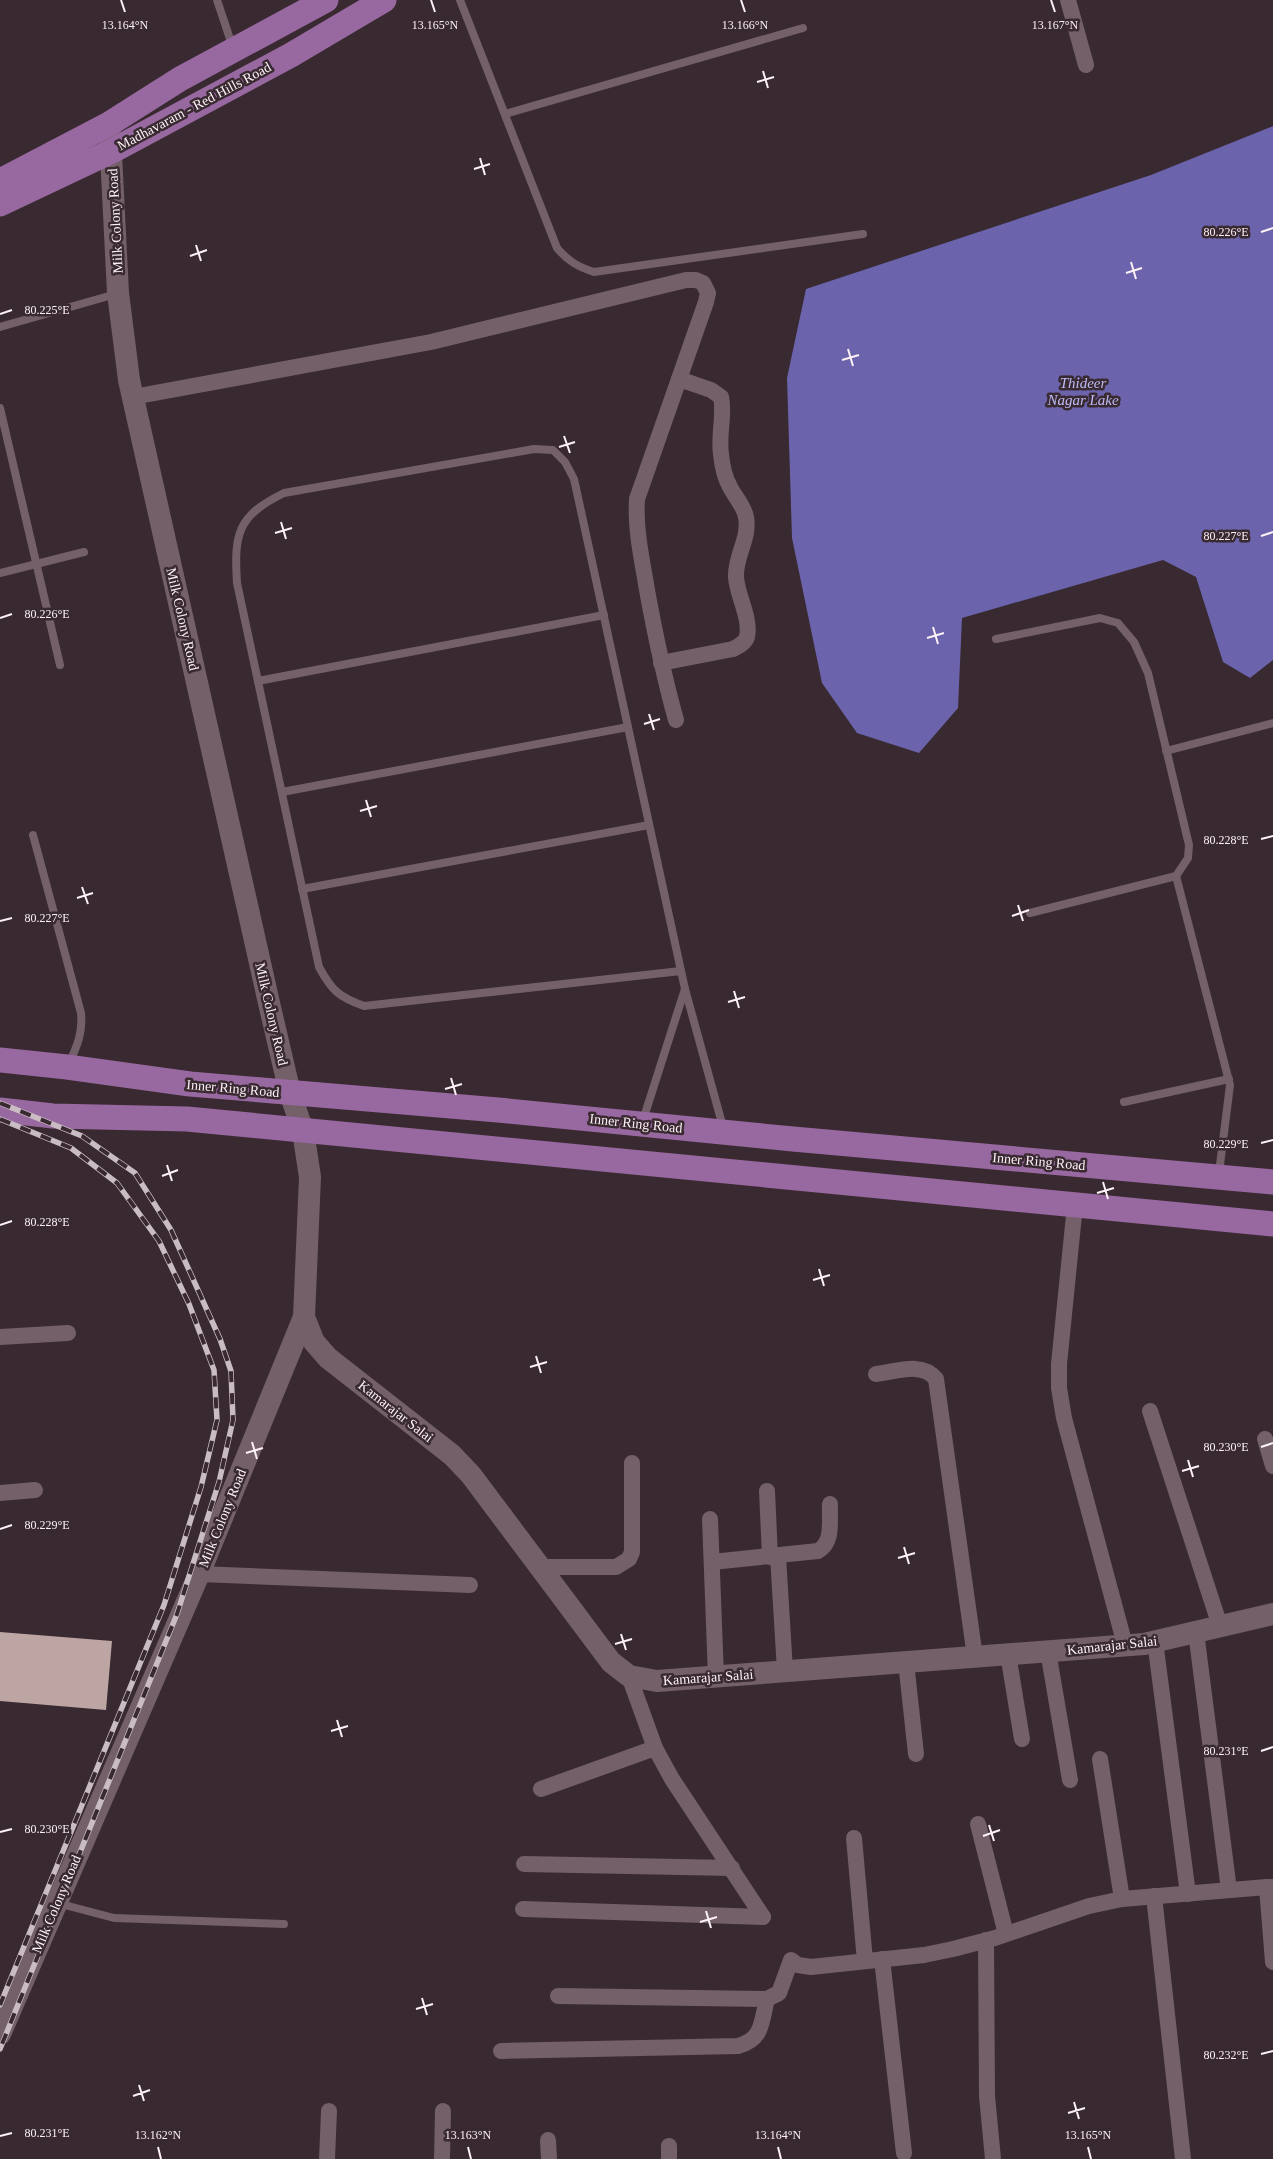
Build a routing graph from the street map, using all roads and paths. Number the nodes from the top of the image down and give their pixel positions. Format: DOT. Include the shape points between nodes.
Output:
graph roads {
  1 [pos="217,0"];
  2 [pos="326,0"];
  3 [pos="384,0"];
  4 [pos="460,0"];
  5 [pos="1068,0"];
  6 [pos="803,28"];
  7 [pos="234,50"];
  8 [pos="1086,66"];
  9 [pos="505,114"];
  10 [pos="109,124"];
  11 [pos="112,151"];
  12 [pos="0,181"];
  13 [pos="0,204"];
  14 [pos="863,234"];
  15 [pos="118,293"];
  16 [pos="0,327"];
  17 [pos="679,379"];
  18 [pos="133,397"];
  19 [pos="0,408"];
  20 [pos="84,552"];
  21 [pos="36,564"];
  22 [pos="0,573"];
  23 [pos="604,614"];
  24 [pos="996,639"];
  25 [pos="661,663"];
  26 [pos="60,665"];
  27 [pos="258,681"];
  28 [pos="676,720"];
  29 [pos="1273,723"];
  30 [pos="628,727"];
  31 [pos="1166,751"];
  32 [pos="282,792"];
  33 [pos="649,825"];
  34 [pos="33,835"];
  35 [pos="1176,876"];
  36 [pos="302,889"];
  37 [pos="1030,913"];
  38 [pos="681,971"];
  39 [pos="685,989"];
  40 [pos="0,1060"];
  41 [pos="67,1066"];
  42 [pos="1229,1078"];
  43 [pos="290,1093"];
  44 [pos="1124,1102"];
  45 [pos="0,1110"];
  46 [pos="642,1123"];
  47 [pos="302,1131"];
  48 [pos="724,1132"];
  49 [pos="1218,1177"];
  50 [pos="1273,1182"];
  51 [pos="1075,1205"];
  52 [pos="1273,1224"];
  53 [pos="304,1317"];
  54 [pos="68,1333"];
  55 [pos="0,1337"];
  56 [pos="876,1374"];
  57 [pos="1150,1411"];
  58 [pos="1266,1439"];
  59 [pos="632,1463"];
  60 [pos="1273,1466"];
  61 [pos="36,1490"];
  62 [pos="767,1491"];
  63 [pos="0,1493"];
  64 [pos="830,1504"];
  65 [pos="710,1519"];
  66 [pos="774,1557"];
  67 [pos="712,1562"];
  68 [pos="540,1567"];
  69 [pos="200,1574"];
  70 [pos="470,1585"];
  71 [pos="1273,1614"];
  72 [pos="1220,1626"];
  73 [pos="1196,1632"];
  74 [pos="1155,1641"];
  75 [pos="1125,1645"];
  76 [pos="1048,1651"];
  77 [pos="1008,1654"];
  78 [pos="976,1657"];
  79 [pos="906,1662"];
  80 [pos="785,1672"];
  81 [pos="628,1676"];
  82 [pos="716,1677"];
  83 [pos="1022,1739"];
  84 [pos="655,1748"];
  85 [pos="916,1754"];
  86 [pos="1100,1759"];
  87 [pos="1070,1780"];
  88 [pos="541,1789"];
  89 [pos="978,1824"];
  90 [pos="854,1838"];
  91 [pos="524,1864"];
  92 [pos="732,1868"];
  93 [pos="1270,1887"];
  94 [pos="1229,1890"];
  95 [pos="1188,1894"];
  96 [pos="1154,1896"];
  97 [pos="1122,1899"];
  98 [pos="56,1903"];
  99 [pos="523,1908"];
  100 [pos="284,1924"];
  101 [pos="1006,1934"];
  102 [pos="986,1940"];
  103 [pos="882,1959"];
  104 [pos="865,1961"];
  105 [pos="1273,1962"];
  106 [pos="558,1996"];
  107 [pos="767,1999"];
  108 [pos="0,2034"];
  109 [pos="501,2051"];
  110 [pos="443,2111"];
  111 [pos="329,2112"];
  112 [pos="548,2140"];
  113 [pos="904,2153"];
  114 [pos="327,2159"];
  115 [pos="442,2159"];
  116 [pos="549,2159"];
  117 [pos="993,2159"];
  118 [pos="1182,2159"];
  1 -- 7 [label="lane"];
  2 -- 7 [label="main road, Madhavaram - Red Hills Road" via="297,12"];
  3 -- 11 [label="main road, Madhavaram - Red Hills Road"];
  4 -- 9 [label="lane"];
  5 -- 8 [label="street"];
  6 -- 9 [label="lane"];
  7 -- 10 [label="main road, Madhavaram - Red Hills Road" via="180,79"];
  9 -- 14 [label="lane" via="558,248 566,259 580,268 594,272"];
  10 -- 11 [label="main road, Milk Colony Road"];
  10 -- 12 [label="main road, Madhavaram - Red Hills Road"];
  11 -- 13 [label="main road, Madhavaram - Red Hills Road"];
  11 -- 15 [label="main road, Milk Colony Road"];
  15 -- 16 [label="lane"];
  15 -- 18 [label="main road, Milk Colony Road"];
  17 -- 18 [label="street" via="708,293 703,283 696,280 432,342"];
  17 -- 25 [label="street" via="637,505 638,542"];
  17 -- 25 [label="street" via="721,397 720,437 724,471 728,485 742,506 748,527 736,573 747,632 741,646 733,649"];
  18 -- 43 [label="main road, Milk Colony Road"];
  19 -- 21 [label="lane"];
  20 -- 21 [label="lane"];
  21 -- 22 [label="lane"];
  21 -- 26 [label="lane"];
  23 -- 27 [label="lane"];
  23 -- 27 [label="lane" via="574,479 565,462 553,450 534,449 284,493 263,503 244,522 235,550 237,583"];
  23 -- 30 [label="lane"];
  24 -- 31 [label="lane" via="1100,618 1118,623 1134,642 1148,673"];
  25 -- 28 [label="street"];
  27 -- 32 [label="lane"];
  29 -- 31 [label="lane"];
  30 -- 32 [label="lane"];
  30 -- 33 [label="lane"];
  31 -- 35 [label="lane" via="1190,845 1188,858"];
  32 -- 36 [label="lane"];
  33 -- 36 [label="lane"];
  33 -- 38 [label="lane"];
  34 -- 41 [label="lane" via="81,1013 80,1040"];
  35 -- 37 [label="lane"];
  35 -- 42 [label="lane"];
  36 -- 38 [label="lane" via="319,967 329,985 343,998 364,1006"];
  38 -- 39 [label="lane"];
  39 -- 46 [label="lane"];
  39 -- 48 [label="lane"];
  40 -- 41 [label="main road, Inner Ring Road"];
  41 -- 43 [label="main road, Inner Ring Road" via="190,1084"];
  42 -- 44 [label="lane"];
  42 -- 49 [label="lane"];
  43 -- 46 [label="main road, Inner Ring Road"];
  43 -- 47 [label="main road, Milk Colony Road"];
  45 -- 47 [label="main road" via="53,1116 187,1119"];
  46 -- 48 [label="main road, Inner Ring Road"];
  47 -- 51 [label="main road"];
  47 -- 53 [label="main road, Milk Colony Road" via="310,1177"];
  48 -- 49 [label="main road, Inner Ring Road"];
  49 -- 50 [label="main road, Inner Ring Road"];
  51 -- 52 [label="main road"];
  51 -- 75 [label="street" via="1059,1388 1064,1418"];
  53 -- 68 [label="main road, Kamarajar Salai" via="314,1342 328,1358 465,1468"];
  53 -- 69 [label="main road, Milk Colony Road"];
  54 -- 55 [label="street"];
  56 -- 78 [label="street" via="921,1368 930,1371 936,1379"];
  57 -- 72 [label="street"];
  58 -- 60 [label="street"];
  59 -- 68 [label="street" via="632,1552 629,1558 616,1567"];
  61 -- 63 [label="street"];
  62 -- 66 [label="street"];
  64 -- 66 [label="street" via="829,1541 825,1547 810,1554"];
  65 -- 67 [label="street"];
  66 -- 67 [label="street"];
  66 -- 80 [label="street"];
  67 -- 82 [label="street"];
  68 -- 81 [label="main road, Kamarajar Salai" via="611,1662"];
  69 -- 70 [label="street"];
  69 -- 98 [label="main road, Milk Colony Road"];
  71 -- 72 [label="main road, Kamarajar Salai"];
  72 -- 73 [label="main road, Kamarajar Salai"];
  73 -- 74 [label="main road, Kamarajar Salai"];
  73 -- 94 [label="street"];
  74 -- 75 [label="main road, Kamarajar Salai"];
  74 -- 95 [label="street"];
  75 -- 76 [label="main road, Kamarajar Salai"];
  76 -- 77 [label="main road, Kamarajar Salai"];
  76 -- 87 [label="street"];
  77 -- 78 [label="main road, Kamarajar Salai"];
  77 -- 83 [label="street"];
  78 -- 79 [label="main road, Kamarajar Salai"];
  79 -- 80 [label="main road, Kamarajar Salai"];
  79 -- 85 [label="street"];
  80 -- 82 [label="main road, Kamarajar Salai"];
  81 -- 82 [label="main road, Kamarajar Salai" via="657,1682"];
  81 -- 84 [label="street"];
  84 -- 88 [label="street"];
  84 -- 92 [label="street"];
  86 -- 97 [label="street"];
  89 -- 101 [label="street"];
  90 -- 104 [label="street"];
  91 -- 92 [label="street"];
  92 -- 99 [label="street" via="763,1917"];
  93 -- 94 [label="street"];
  93 -- 105 [label="street"];
  94 -- 95 [label="street"];
  95 -- 96 [label="street"];
  96 -- 97 [label="street"];
  96 -- 118 [label="street"];
  97 -- 101 [label="street" via="1089,1906"];
  98 -- 100 [label="lane" via="114,1918"];
  98 -- 108 [label="main road, Milk Colony Road"];
  101 -- 102 [label="street"];
  102 -- 103 [label="street" via="924,1955"];
  102 -- 117 [label="street" via="987,2096"];
  103 -- 104 [label="street"];
  103 -- 113 [label="street"];
  104 -- 107 [label="street" via="812,1967 798,1965 791,1960 779,1993"];
  106 -- 107 [label="street"];
  107 -- 109 [label="street" via="757,2037 738,2046"];
  110 -- 115 [label="street"];
  111 -- 114 [label="street"];
  112 -- 116 [label="street"];
}
